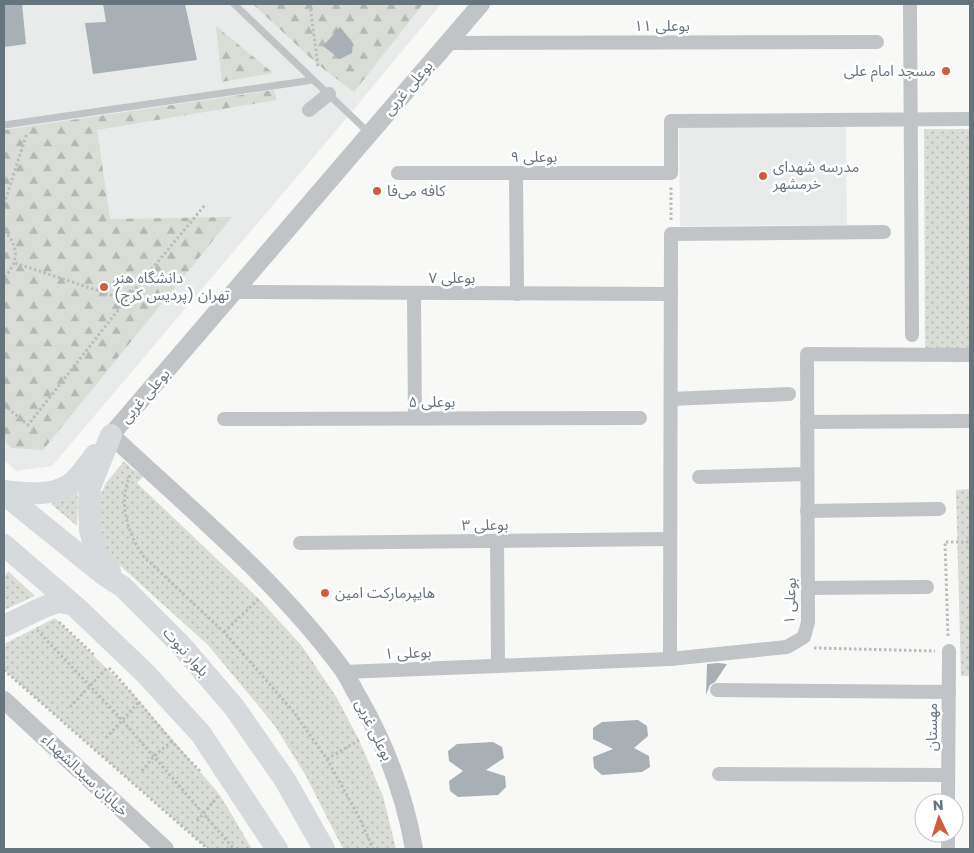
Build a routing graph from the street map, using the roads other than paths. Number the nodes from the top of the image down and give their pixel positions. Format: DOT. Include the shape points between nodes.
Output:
graph roads {
  1 [pos="234,4"];
  2 [pos="480,4"];
  3 [pos="910,4"];
  4 [pos="877,42"];
  5 [pos="447,43"];
  6 [pos="313,80"];
  7 [pos="325,91"];
  8 [pos="309,110"];
  9 [pos="911,119"];
  10 [pos="970,119"];
  11 [pos="4,125"];
  12 [pos="370,133"];
  13 [pos="398,173"];
  14 [pos="516,173"];
  15 [pos="884,232"];
  16 [pos="233,292"];
  17 [pos="414,294"];
  18 [pos="517,294"];
  19 [pos="671,294"];
  20 [pos="912,334"];
  21 [pos="970,355"];
  22 [pos="789,394"];
  23 [pos="671,399"];
  24 [pos="415,418"];
  25 [pos="640,418"];
  26 [pos="224,419"];
  27 [pos="970,421"];
  28 [pos="807,422"];
  29 [pos="111,435"];
  30 [pos="807,474"];
  31 [pos="699,477"];
  32 [pos="4,492"];
  33 [pos="939,509"];
  34 [pos="807,511"];
  35 [pos="670,539"];
  36 [pos="497,541"];
  37 [pos="300,543"];
  38 [pos="4,545"];
  39 [pos="124,587"];
  40 [pos="808,588"];
  41 [pos="927,588"];
  42 [pos="63,611"];
  43 [pos="4,626"];
  44 [pos="948,651"];
  45 [pos="670,659"];
  46 [pos="498,666"];
  47 [pos="344,672"];
  48 [pos="716,690"];
  49 [pos="948,692"];
  50 [pos="4,700"];
  51 [pos="719,774"];
  52 [pos="948,775"];
  53 [pos="948,793"];
  54 [pos="165,849"];
  55 [pos="277,849"];
  56 [pos="324,849"];
  57 [pos="414,849"];
  1 -- 6 [label="lane"];
  2 -- 5 [label="street, بوعلی غربی"];
  3 -- 9 [label="street"];
  4 -- 5 [label="street, بوعلی ۱۱"];
  5 -- 12 [label="street, بوعلی غربی"];
  6 -- 7 [label="lane"];
  6 -- 11 [label="lane"];
  7 -- 8 [label="street"];
  7 -- 12 [label="lane"];
  9 -- 10 [label="street"];
  9 -- 14 [label="street, بوعلی ۹" via="671,121 671,173"];
  9 -- 20 [label="street"];
  12 -- 16 [label="street, بوعلی غربی"];
  13 -- 14 [label="street, بوعلی ۹"];
  14 -- 18 [label="street"];
  15 -- 19 [label="street" via="671,234"];
  16 -- 17 [label="street, بوعلی ۷"];
  16 -- 29 [label="street, بوعلی غربی"];
  17 -- 18 [label="street, بوعلی ۷"];
  17 -- 24 [label="street"];
  18 -- 19 [label="street, بوعلی ۷"];
  19 -- 23 [label="street"];
  21 -- 28 [label="street, بوعلی ۱" via="807,354"];
  22 -- 23 [label="street"];
  23 -- 35 [label="street"];
  24 -- 25 [label="street, بوعلی ۵"];
  24 -- 26 [label="street, بوعلی ۵"];
  27 -- 28 [label="street"];
  28 -- 30 [label="street, بوعلی ۱"];
  29 -- 32 [label="main road" via="69,484 52,492"];
  29 -- 39 [label="main road" via="90,487 90,530 97,554"];
  29 -- 47 [label="street, بوعلی غربی" via="291,606"];
  30 -- 31 [label="street"];
  30 -- 34 [label="street, بوعلی ۱"];
  32 -- 39 [label="main road, بلوار نبوت" via="103,574"];
  33 -- 34 [label="street"];
  34 -- 40 [label="street, بوعلی ۱"];
  35 -- 36 [label="street, بوعلی ۳"];
  35 -- 45 [label="street"];
  36 -- 37 [label="street, بوعلی ۳"];
  36 -- 46 [label="street"];
  38 -- 42 [label="main road"];
  39 -- 56 [label="main road, بلوار نبوت" via="179,643 234,707 285,780"];
  40 -- 41 [label="street"];
  40 -- 45 [label="street, بوعلی ۱" via="808,622 804,637 787,647"];
  42 -- 43 [label="main road" via="58,602"];
  42 -- 55 [label="main road" via="146,674 201,734"];
  44 -- 49 [label="street, مهستان"];
  45 -- 46 [label="street, بوعلی ۱"];
  46 -- 47 [label="street, بوعلی ۱"];
  47 -- 57 [label="street, بوعلی غربی" via="372,722 395,774"];
  48 -- 49 [label="street"];
  49 -- 52 [label="street, مهستان"];
  50 -- 54 [label="street, خیابان سیدالشهداء"];
  51 -- 52 [label="street"];
  52 -- 53 [label="street, مهستان"];
}
